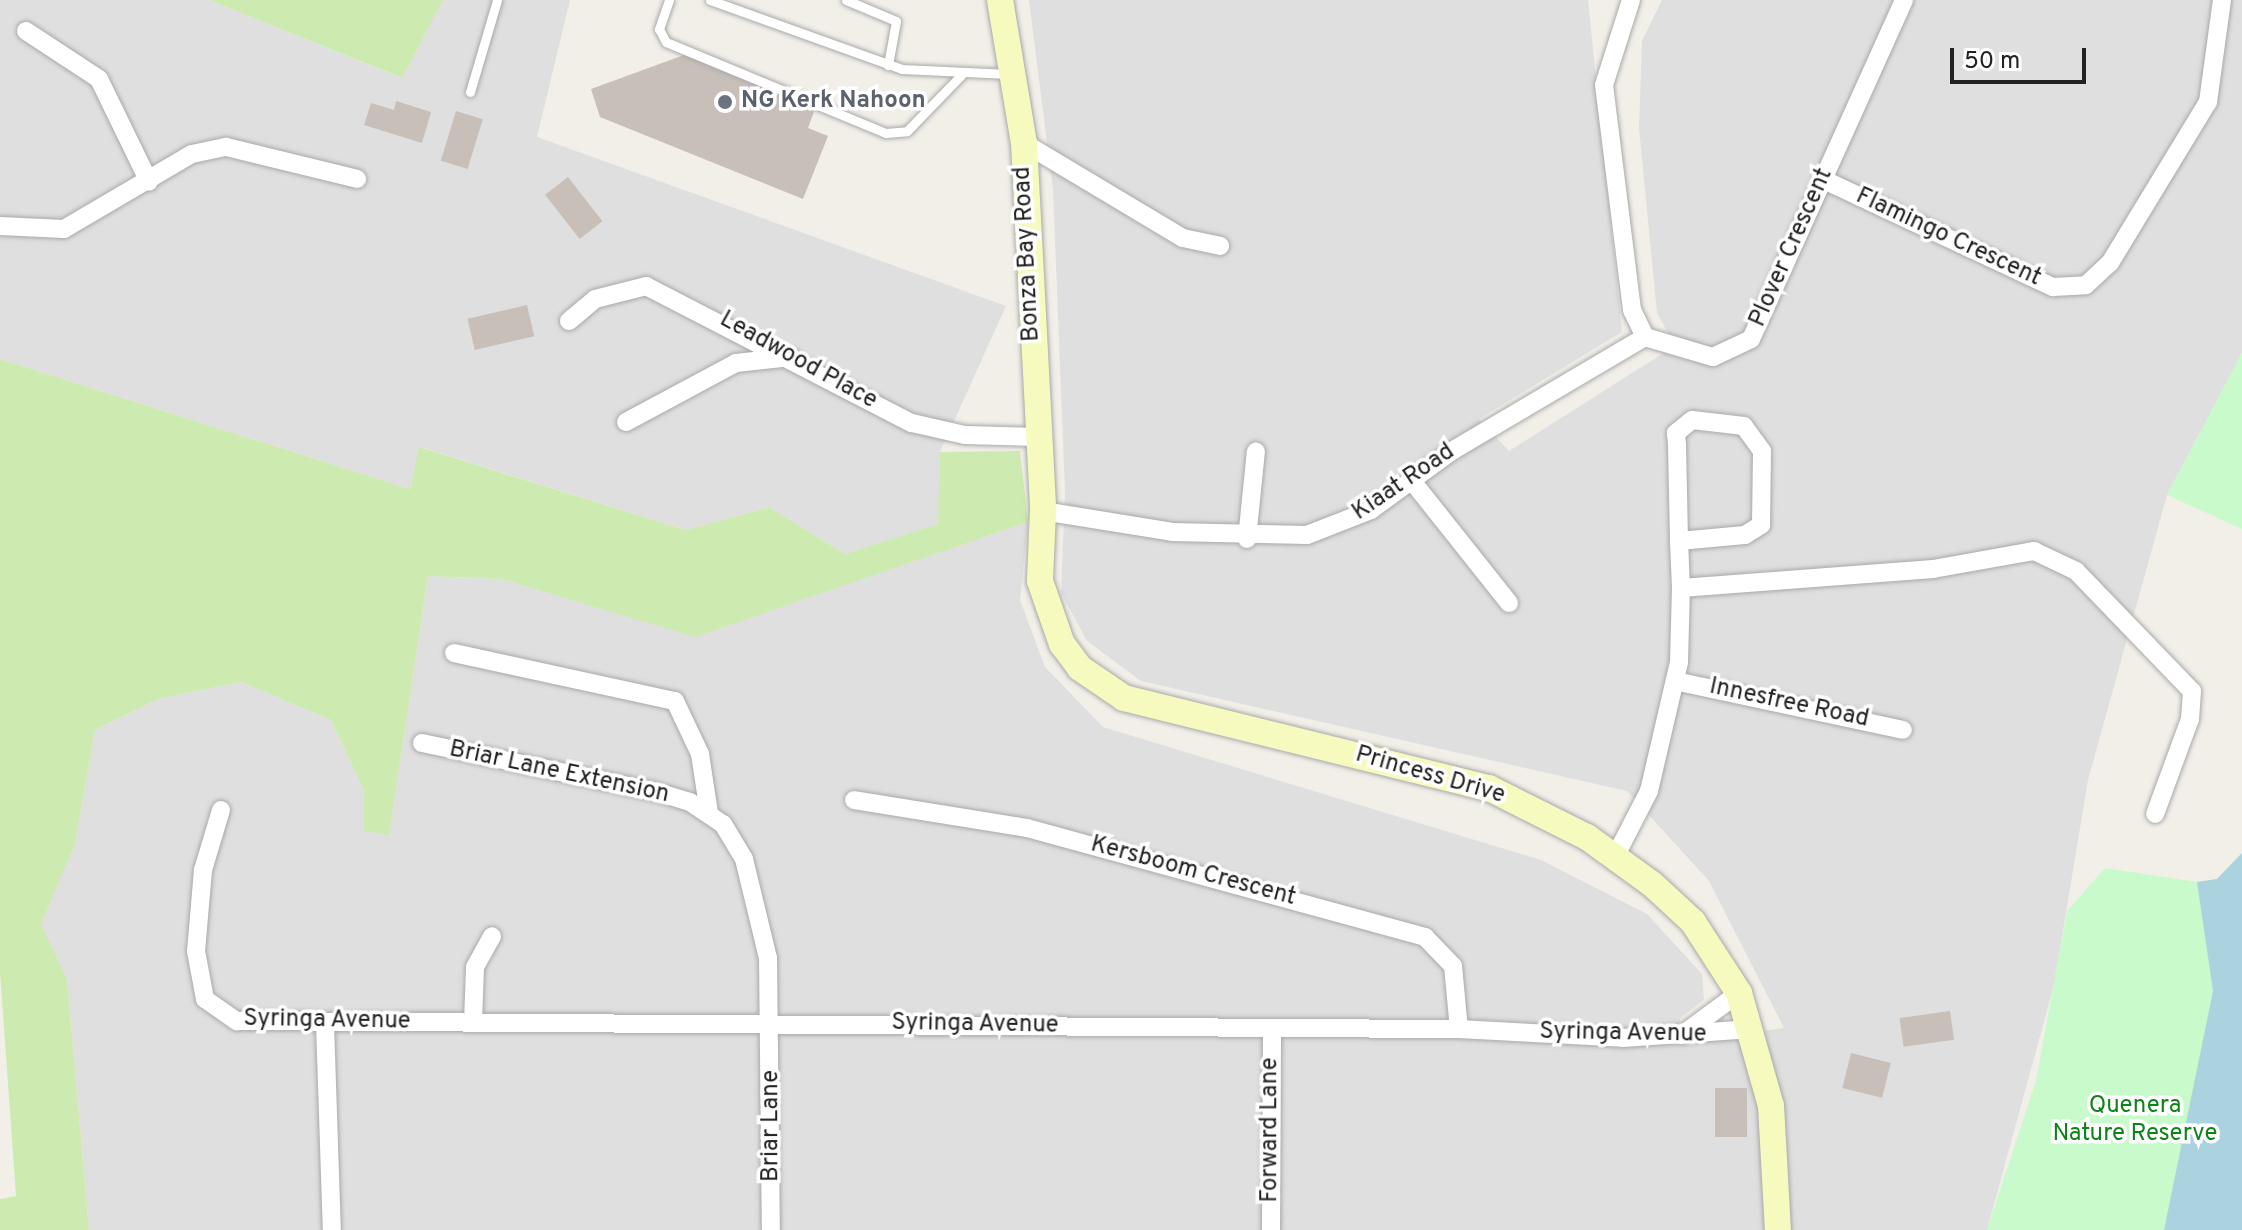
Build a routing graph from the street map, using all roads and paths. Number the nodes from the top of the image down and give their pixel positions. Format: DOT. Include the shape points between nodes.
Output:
graph roads {
  1 [pos="497,0"];
  2 [pos="669,0"];
  3 [pos="710,0"];
  4 [pos="846,0"];
  5 [pos="1000,0"];
  6 [pos="1631,0"];
  7 [pos="1904,0"];
  8 [pos="2222,0"];
  9 [pos="26,31"];
  10 [pos="888,65"];
  11 [pos="964,72"];
  12 [pos="1012,75"];
  13 [pos="470,92"];
  14 [pos="1024,143"];
  15 [pos="357,179"];
  16 [pos="1822,179"];
  17 [pos="149,182"];
  18 [pos="0,226"];
  19 [pos="1220,246"];
  20 [pos="569,321"];
  21 [pos="1645,337"];
  22 [pos="794,357"];
  23 [pos="626,422"];
  24 [pos="1038,437"];
  25 [pos="1256,451"];
  26 [pos="1412,481"];
  27 [pos="1043,511"];
  28 [pos="1247,539"];
  29 [pos="1679,541"];
  30 [pos="1681,588"];
  31 [pos="1509,603"];
  32 [pos="454,653"];
  33 [pos="1675,681"];
  34 [pos="1903,730"];
  35 [pos="422,743"];
  36 [pos="854,800"];
  37 [pos="221,810"];
  38 [pos="709,813"];
  39 [pos="2155,814"];
  40 [pos="1615,857"];
  41 [pos="492,936"];
  42 [pos="1739,993"];
  43 [pos="473,1022"];
  44 [pos="773,1022"];
  45 [pos="325,1024"];
  46 [pos="1272,1029"];
  47 [pos="1459,1029"];
  48 [pos="1752,1029"];
  49 [pos="1682,1035"];
  50 [pos="332,1230"];
  51 [pos="771,1230"];
  52 [pos="1271,1230"];
  53 [pos="1778,1230"];
  1 -- 13 [label="lane"];
  2 -- 11 [label="lane" via="659,29 666,42 886,133 907,131"];
  3 -- 10 [label="lane"];
  4 -- 10 [label="lane" via="896,21"];
  5 -- 12 [label="street, Bonza Bay Road"];
  6 -- 21 [label="street" via="1604,85 1631,301"];
  7 -- 16 [label="street, Plover Crescent"];
  8 -- 16 [label="street, Flamingo Crescent" via="2208,102 2110,263 2086,285 2053,287"];
  9 -- 17 [label="street" via="99,79"];
  10 -- 11 [label="lane"];
  11 -- 12 [label="lane"];
  12 -- 14 [label="street, Bonza Bay Road"];
  14 -- 19 [label="street" via="1194,244"];
  14 -- 24 [label="street, Bonza Bay Road"];
  15 -- 17 [label="street" via="226,147 192,154"];
  16 -- 21 [label="street, Plover Crescent" via="1751,339 1739,351 1713,357"];
  17 -- 18 [label="street" via="64,229"];
  20 -- 22 [label="street, Leadwood Place" via="595,299 646,286"];
  21 -- 26 [label="street, Kiaat Road"];
  22 -- 23 [label="street" via="744,360"];
  22 -- 24 [label="street, Leadwood Place" via="912,423 965,435"];
  24 -- 27 [label="street, Bonza Bay Road"];
  25 -- 28 [label="street"];
  26 -- 28 [label="street, Kiaat Road" via="1333,527"];
  26 -- 31 [label="street"];
  27 -- 28 [label="street, Kiaat Road"];
  27 -- 40 [label="street, Princess Drive" via="1045,609 1062,644 1103,687 1157,709 1489,788"];
  29 -- 29 [label="street" via="1679,427 1692,420 1744,426 1762,451 1761,525 1745,535"];
  29 -- 30 [label="street"];
  30 -- 33 [label="street"];
  30 -- 39 [label="street" via="1933,569 2034,551 2062,560 2192,691 2190,719"];
  32 -- 38 [label="street" via="675,701 700,754"];
  33 -- 34 [label="street, Innesfree Road"];
  33 -- 40 [label="street" via="1645,806"];
  35 -- 38 [label="street, Briar Lane Extension" via="657,792"];
  36 -- 47 [label="street, Kersboom Crescent" via="1027,828 1425,937 1453,966"];
  37 -- 45 [label="street, Syringa Avenue" via="195,913 205,999 237,1021"];
  38 -- 44 [label="street" via="744,859 758,903"];
  40 -- 42 [label="street, Princess Drive" via="1693,922"];
  41 -- 43 [label="street" via="475,967"];
  42 -- 48 [label="street, Princess Drive"];
  42 -- 49 [label="street"];
  43 -- 44 [label="street, Syringa Avenue"];
  43 -- 45 [label="street, Syringa Avenue"];
  44 -- 46 [label="street, Syringa Avenue"];
  44 -- 51 [label="street, Briar Lane"];
  45 -- 50 [label="street"];
  46 -- 47 [label="street, Syringa Avenue"];
  46 -- 52 [label="street, Forward Lane"];
  47 -- 49 [label="street, Syringa Avenue"];
  48 -- 49 [label="street, Syringa Avenue"];
  48 -- 53 [label="street, Princess Drive" via="1777,1144"];
}
